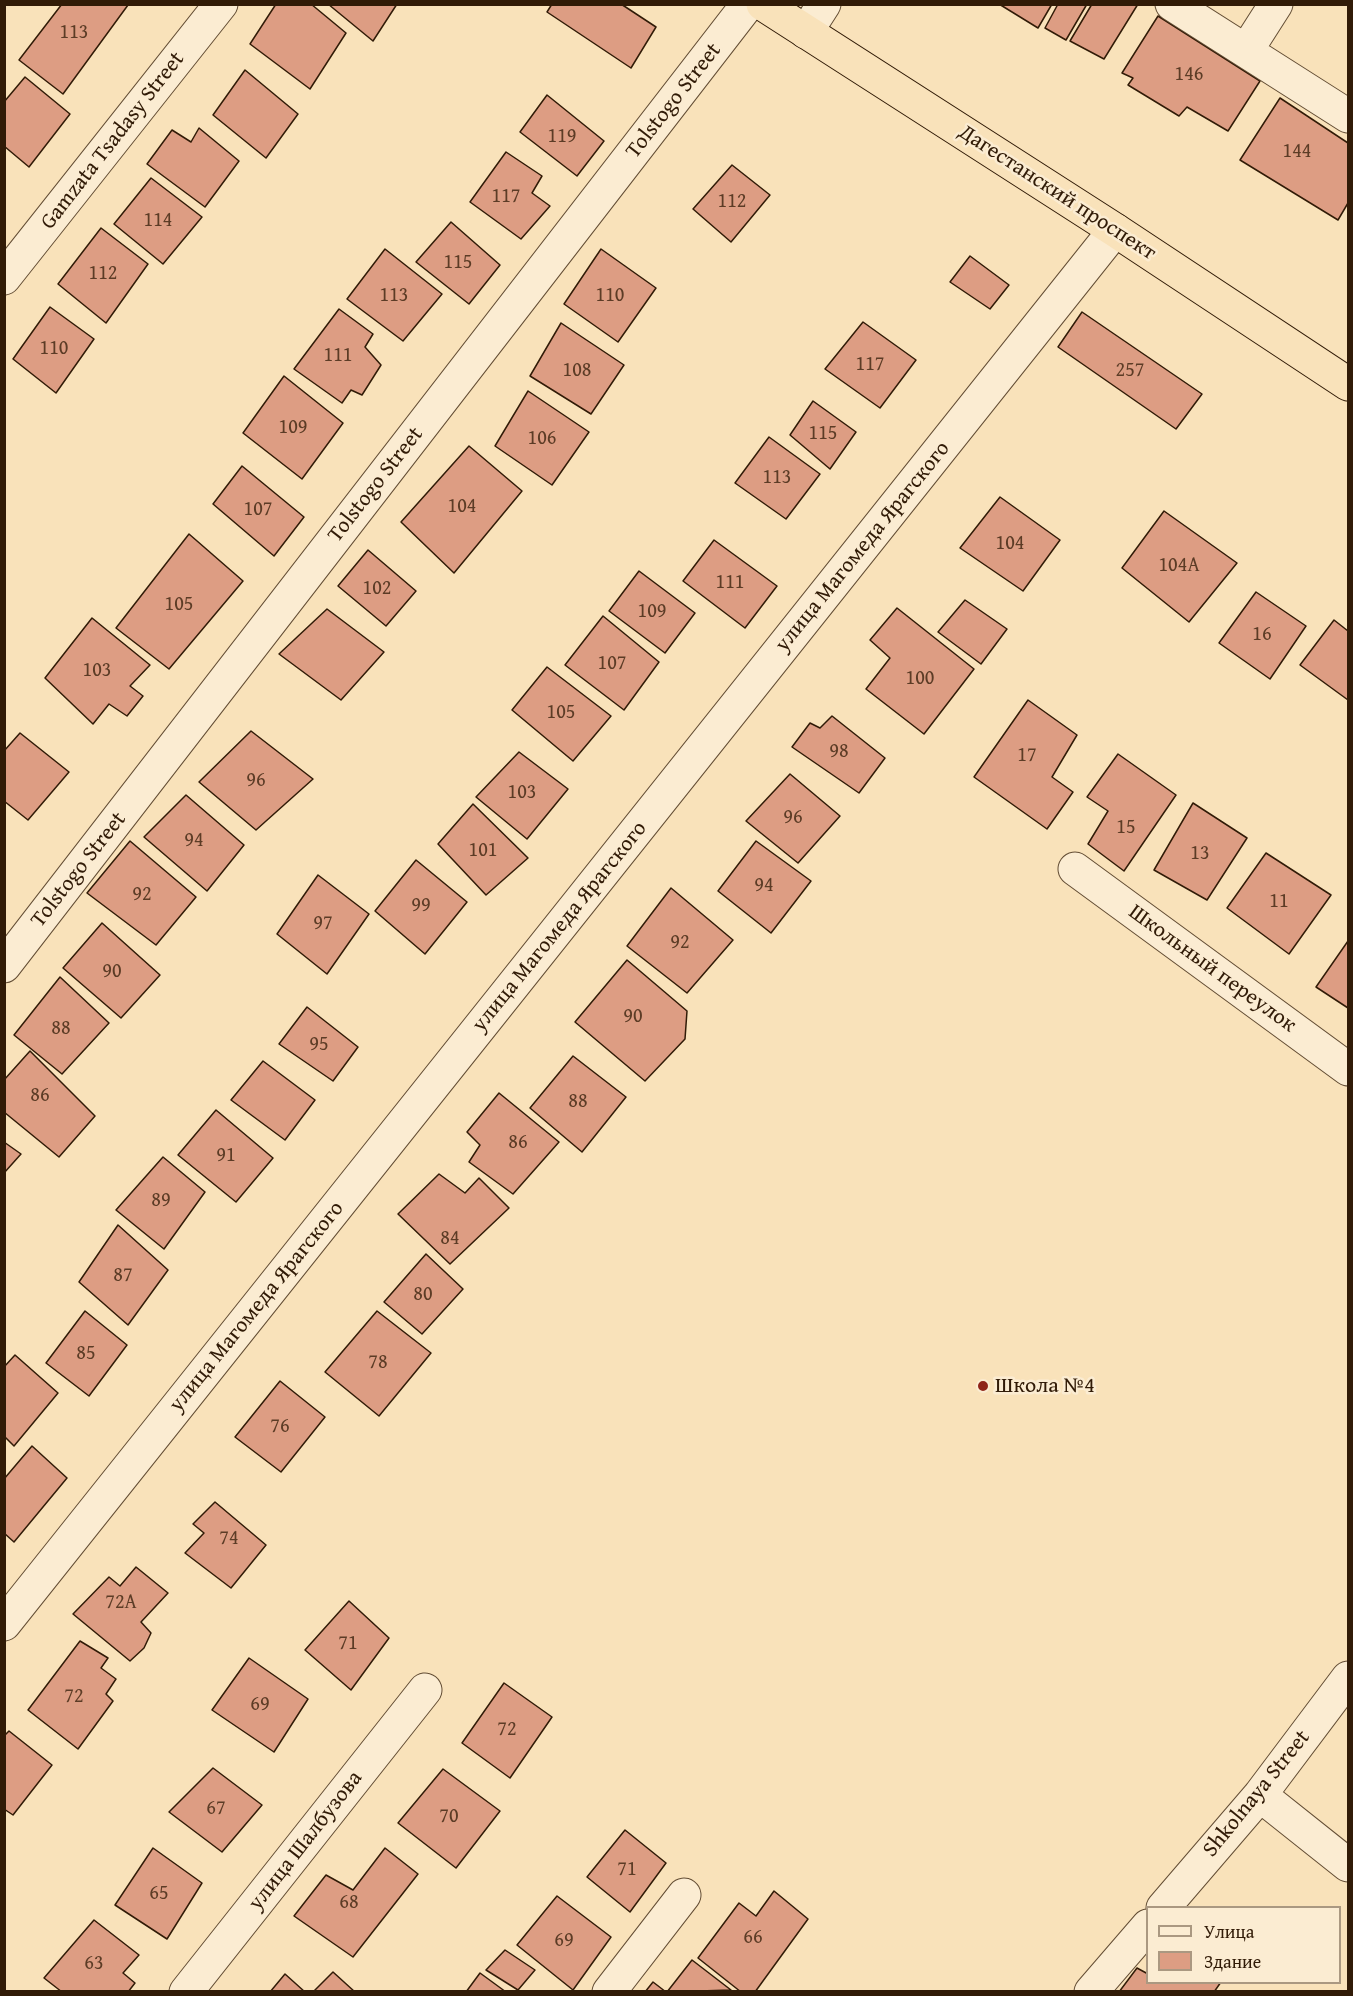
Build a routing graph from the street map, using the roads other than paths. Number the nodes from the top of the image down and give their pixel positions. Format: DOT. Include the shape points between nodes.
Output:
graph roads {
  1 [pos="221,4"];
  2 [pos="748,4"];
  3 [pos="763,4"];
  4 [pos="824,4"];
  5 [pos="1172,4"];
  6 [pos="1276,4"];
  7 [pos="806,32"];
  8 [pos="1245,51"];
  9 [pos="1348,116"];
  10 [pos="1115,230"];
  11 [pos="4,278"];
  12 [pos="1348,384"];
  13 [pos="1075,869"];
  14 [pos="4,966"];
  15 [pos="1348,1069"];
  16 [pos="4,1623"];
  17 [pos="1348,1678"];
  18 [pos="425,1690"];
  19 [pos="1260,1795"];
  20 [pos="1348,1865"];
  21 [pos="684,1895"];
  22 [pos="1165,1906"];
  23 [pos="1146,1928"];
  24 [pos="186,1992"];
  25 [pos="609,1992"];
  26 [pos="1091,1992"];
  1 -- 11 [label="street, Gamzata Tsadasy Street"];
  2 -- 14 [label="street, Tolstogo Street"];
  3 -- 7 [label="highway, Дагестанский проспект"];
  4 -- 7 [label="street"];
  5 -- 8 [label="street"];
  6 -- 8 [label="street"];
  7 -- 10 [label="highway, Дагестанский проспект"];
  8 -- 9 [label="street"];
  10 -- 12 [label="highway, Дагестанский проспект"];
  10 -- 16 [label="street, улица Магомеда Ярагского"];
  13 -- 15 [label="street, Школьный переулок"];
  17 -- 19 [label="street, Shkolnaya Street"];
  18 -- 24 [label="street, улица Шалбузова"];
  19 -- 20 [label="street"];
  19 -- 22 [label="street, Shkolnaya Street"];
  21 -- 25 [label="street"];
  23 -- 26 [label="street"];
}
